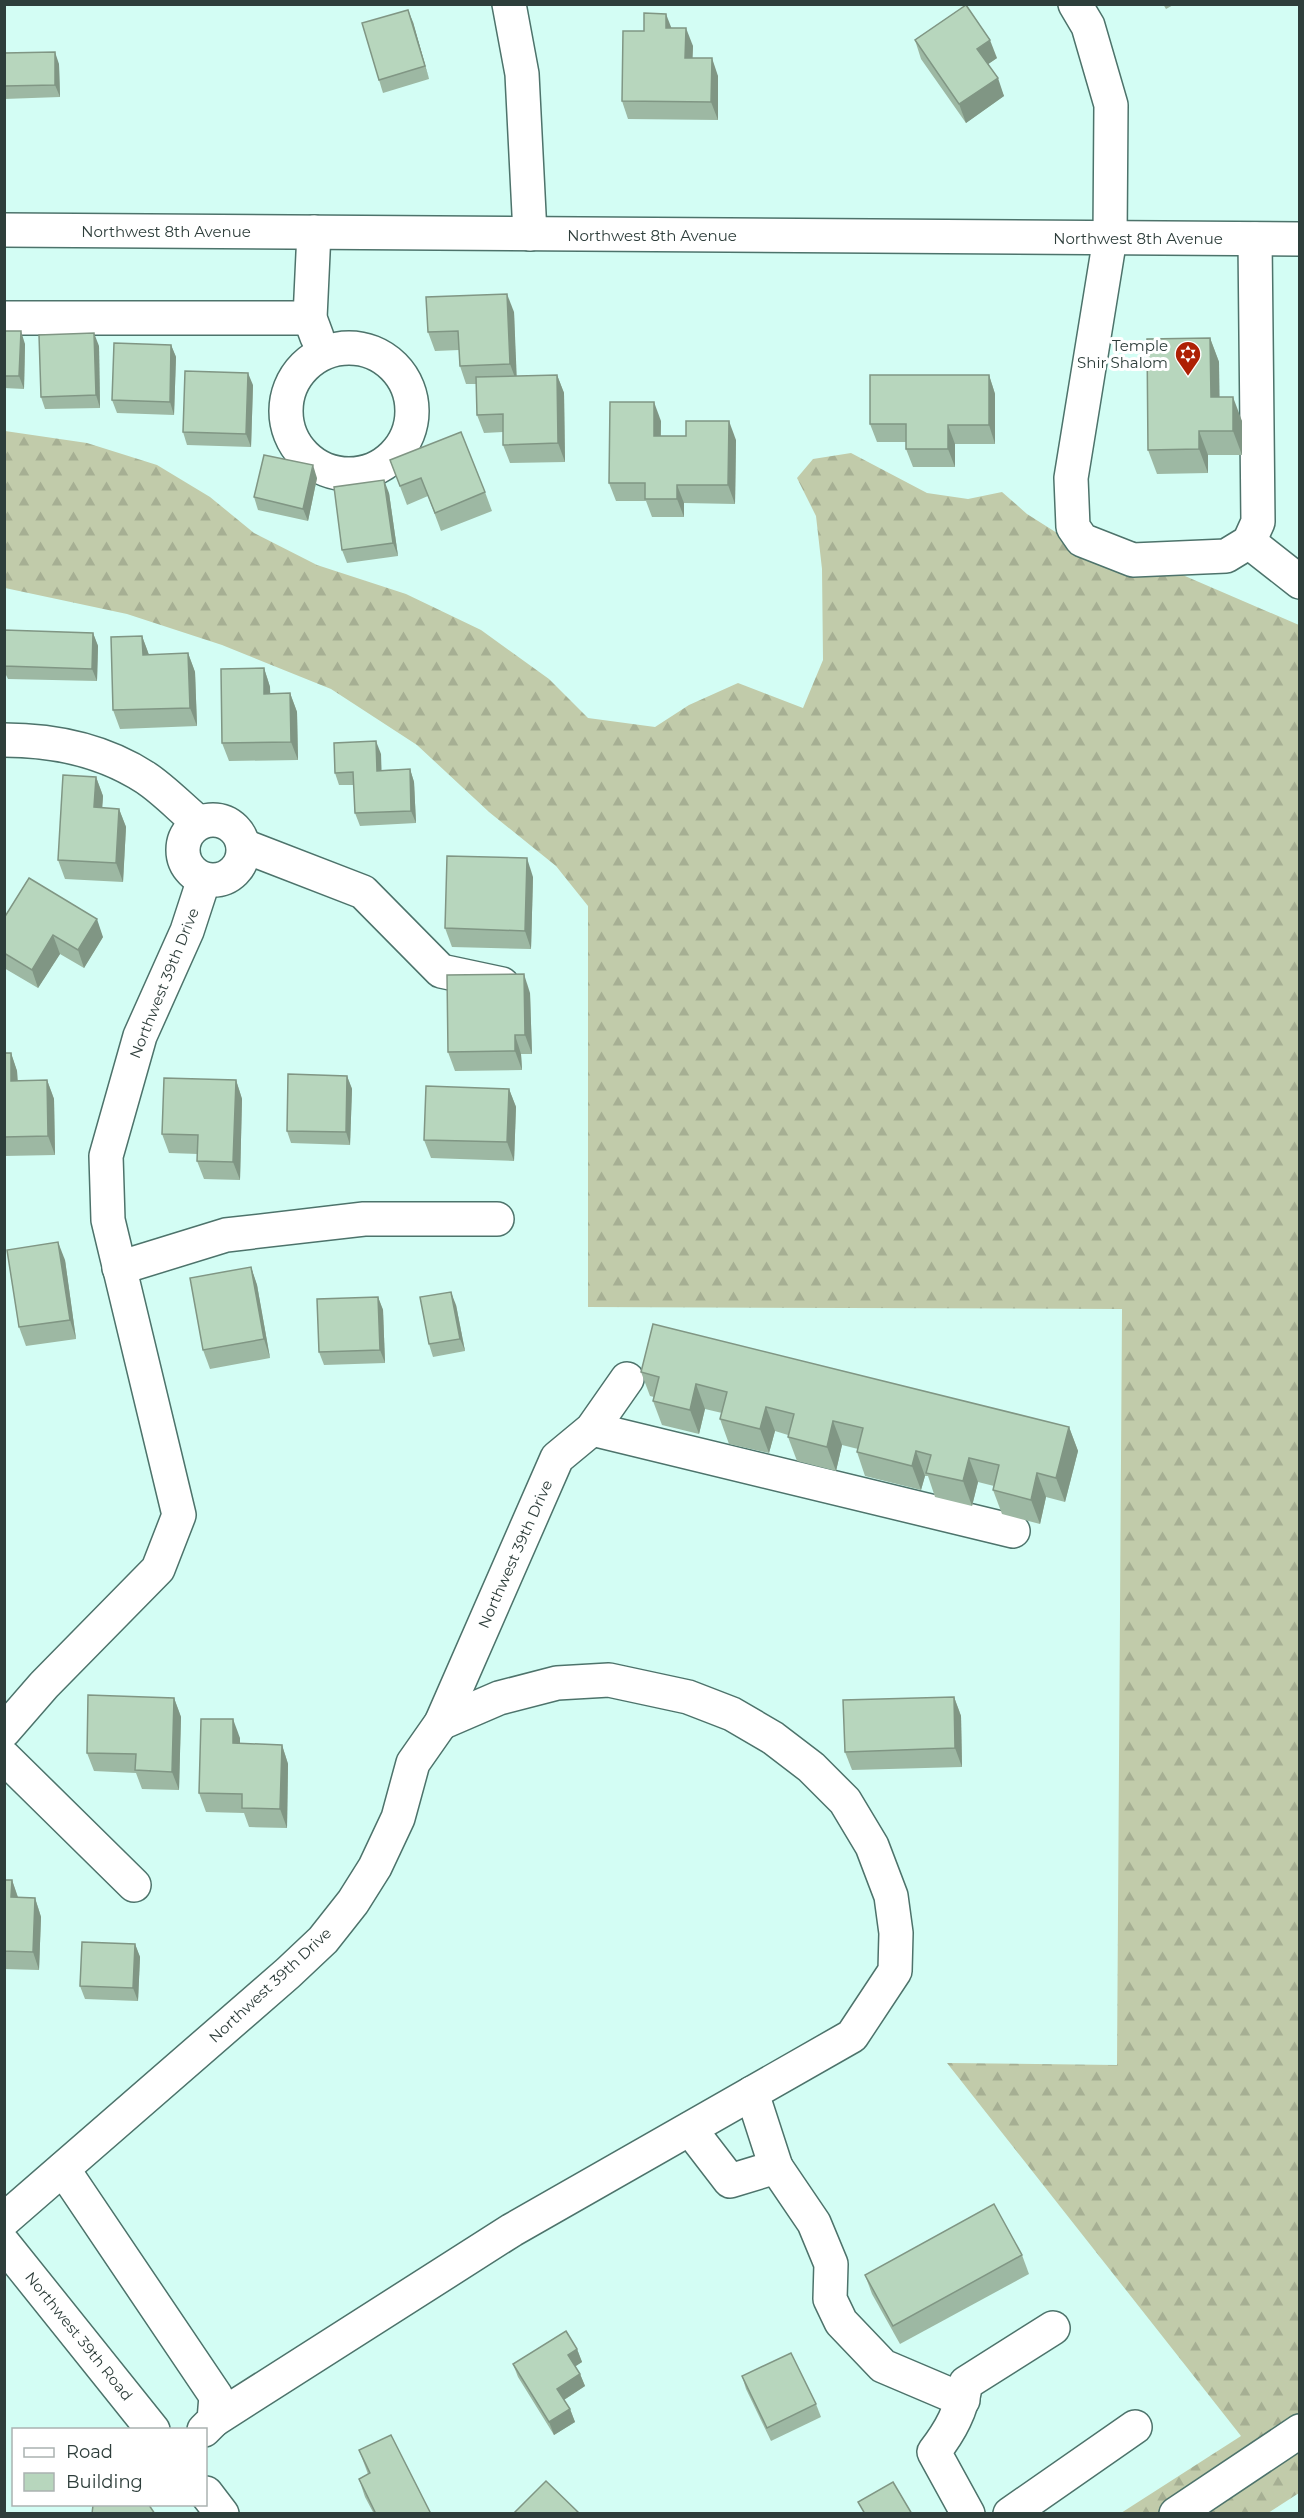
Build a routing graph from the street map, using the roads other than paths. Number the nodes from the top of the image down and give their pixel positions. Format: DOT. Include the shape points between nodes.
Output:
graph roads {
  1 [pos="509,4"];
  2 [pos="1074,4"];
  3 [pos="4,230"];
  4 [pos="314,232"];
  5 [pos="530,234"];
  6 [pos="1110,238"];
  7 [pos="1255,239"];
  8 [pos="1299,239"];
  9 [pos="4,318"];
  10 [pos="310,318"];
  11 [pos="329,351"];
  12 [pos="1249,542"];
  13 [pos="1299,582"];
  14 [pos="4,740"];
  15 [pos="199,823"];
  16 [pos="244,846"];
  17 [pos="204,879"];
  18 [pos="502,985"];
  19 [pos="497,1219"];
  20 [pos="119,1268"];
  21 [pos="627,1379"];
  22 [pos="592,1429"];
  23 [pos="1013,1531"];
  24 [pos="441,1723"];
  25 [pos="4,1731"];
  26 [pos="4,1757"];
  27 [pos="134,1885"];
  28 [pos="752,2093"];
  29 [pos="690,2129"];
  30 [pos="776,2167"];
  31 [pos="63,2169"];
  32 [pos="4,2220"];
  33 [pos="4,2244"];
  34 [pos="1053,2328"];
  35 [pos="963,2400"];
  36 [pos="209,2425"];
  37 [pos="1135,2427"];
  38 [pos="151,2428"];
  39 [pos="1299,2432"];
  40 [pos="207,2494"];
  41 [pos="222,2514"];
  42 [pos="968,2514"];
  43 [pos="1010,2514"];
  44 [pos="1176,2514"];
  1 -- 5 [label="street" via="522,74"];
  2 -- 6 [label="street" via="1088,26 1111,105"];
  3 -- 4 [label="street, Northwest 8th Avenue"];
  4 -- 5 [label="street, Northwest 8th Avenue"];
  4 -- 10 [label="street"];
  5 -- 6 [label="street, Northwest 8th Avenue"];
  6 -- 7 [label="street, Northwest 8th Avenue"];
  6 -- 12 [label="street" via="1071,478 1073,527 1082,540 1133,560 1226,556"];
  7 -- 8 [label="street, Northwest 8th Avenue"];
  7 -- 12 [label="street" via="1258,522"];
  9 -- 10 [label="street"];
  10 -- 11 [label="street"];
  12 -- 13 [label="street"];
  14 -- 15 [label="street" via="35,740 92,751 146,778"];
  15 -- 16 [label="street" via="222,820 233,826"];
  15 -- 17 [label="street" via="189,830 183,852 186,864"];
  16 -- 17 [label="street" via="237,869 222,878"];
  16 -- 18 [label="street" via="363,892 441,971"];
  17 -- 20 [label="street, Northwest 39th Drive" via="187,930 140,1036 106,1156 108,1220"];
  19 -- 20 [label="street" via="364,1219 226,1235"];
  20 -- 25 [label="street, Northwest 39th Drive" via="179,1515 158,1569"];
  21 -- 22 [label="street, Northwest 39th Drive"];
  22 -- 23 [label="street"];
  22 -- 24 [label="street, Northwest 39th Drive" via="557,1458"];
  24 -- 28 [label="street" via="499,1698 557,1683 609,1680 688,1697 732,1714 811,1767 845,1801 872,1846 891,1896 896,1933 895,1971 852,2036"];
  24 -- 31 [label="street, Northwest 39th Drive" via="413,1763 398,1818 375,1867 323,1940"];
  26 -- 27 [label="street"];
  28 -- 29 [label="street"];
  28 -- 30 [label="street"];
  29 -- 30 [label="street" via="729,2181"];
  29 -- 36 [label="street" via="512,2230"];
  30 -- 35 [label="street" via="814,2223 831,2264 830,2299 841,2322 883,2366"];
  31 -- 32 [label="street, Northwest 39th Drive"];
  31 -- 36 [label="street" via="216,2396"];
  33 -- 38 [label="street, Northwest 39th Road"];
  34 -- 35 [label="street" via="966,2383"];
  35 -- 42 [label="street" via="951,2430 934,2452"];
  37 -- 43 [label="street"];
  39 -- 44 [label="street"];
  40 -- 41 [label="street"];
}
